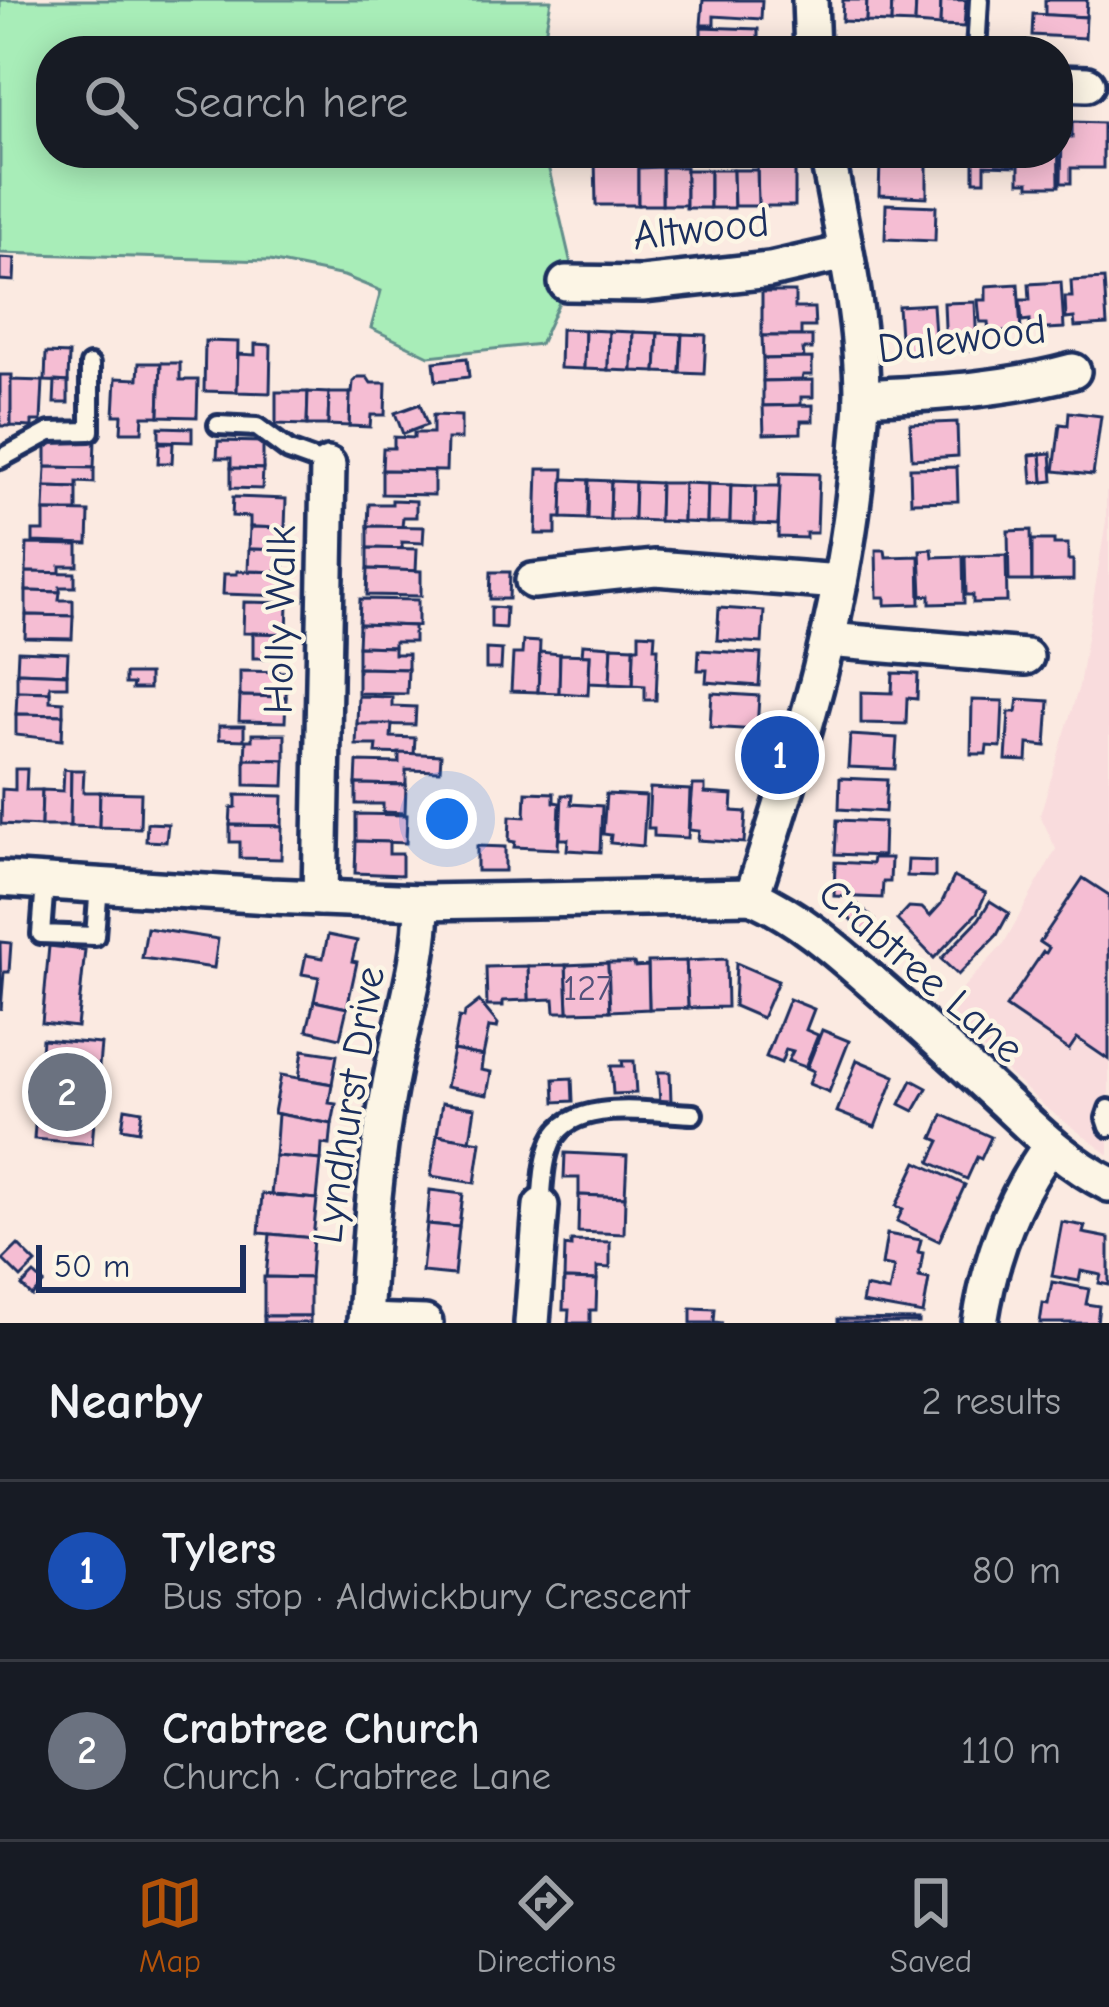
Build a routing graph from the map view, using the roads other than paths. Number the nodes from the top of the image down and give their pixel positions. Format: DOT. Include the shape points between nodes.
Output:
graph roads {
  1 [pos="810,0"];
  2 [pos="979,0"];
  3 [pos="811,36"];
  4 [pos="977,36"];
  5 [pos="830,168"];
  6 [pos="845,253"];
  7 [pos="566,283"];
  8 [pos="90,365"];
  9 [pos="1073,370"];
  10 [pos="862,397"];
  11 [pos="218,425"];
  12 [pos="0,459"];
  13 [pos="328,465"];
  14 [pos="533,581"];
  15 [pos="840,582"];
  16 [pos="828,640"];
  17 [pos="1026,657"];
  18 [pos="0,879"];
  19 [pos="45,882"];
  20 [pos="99,885"];
  21 [pos="752,896"];
  22 [pos="320,898"];
  23 [pos="422,902"];
  24 [pos="1109,1108"];
  25 [pos="693,1114"];
  26 [pos="1109,1127"];
  27 [pos="1051,1145"];
  28 [pos="1109,1184"];
  29 [pos="541,1207"];
  30 [pos="365,1322"];
  31 [pos="425,1323"];
  32 [pos="532,1323"];
  33 [pos="980,1323"];
  1 -- 3 [label="street"];
  2 -- 4 [label="lane"];
  5 -- 6 [label="street"];
  6 -- 7 [label="street, Altwood" via="642,284"];
  6 -- 10 [label="street"];
  8 -- 12 [label="lane" via="90,430 50,432"];
  9 -- 10 [label="street, Dalewood" via="954,393"];
  10 -- 15 [label="street"];
  11 -- 13 [label="lane, Holly Walk" via="257,427 289,451"];
  13 -- 22 [label="street, Holly Walk"];
  14 -- 15 [label="street" via="656,568"];
  15 -- 16 [label="street"];
  16 -- 17 [label="street"];
  16 -- 21 [label="street"];
  18 -- 19 [label="street, Crabtree Lane"];
  19 -- 20 [label="street, Crabtree Lane"];
  19 -- 20 [label="lane" via="41,934 95,936"];
  20 -- 22 [label="street, Crabtree Lane"];
  21 -- 23 [label="street, Crabtree Lane"];
  21 -- 27 [label="street, Crabtree Lane" via="817,934"];
  22 -- 23 [label="street, Crabtree Lane"];
  23 -- 30 [label="street, Lyndhurst Drive" via="387,1100"];
  24 -- 26 [label="lane"];
  25 -- 29 [label="lane" via="591,1112 565,1124 546,1158"];
  27 -- 28 [label="street, Crabtree Lane"];
  27 -- 33 [label="street" via="1012,1210"];
  29 -- 32 [label="street"];
  30 -- 31 [label="street"];
}
